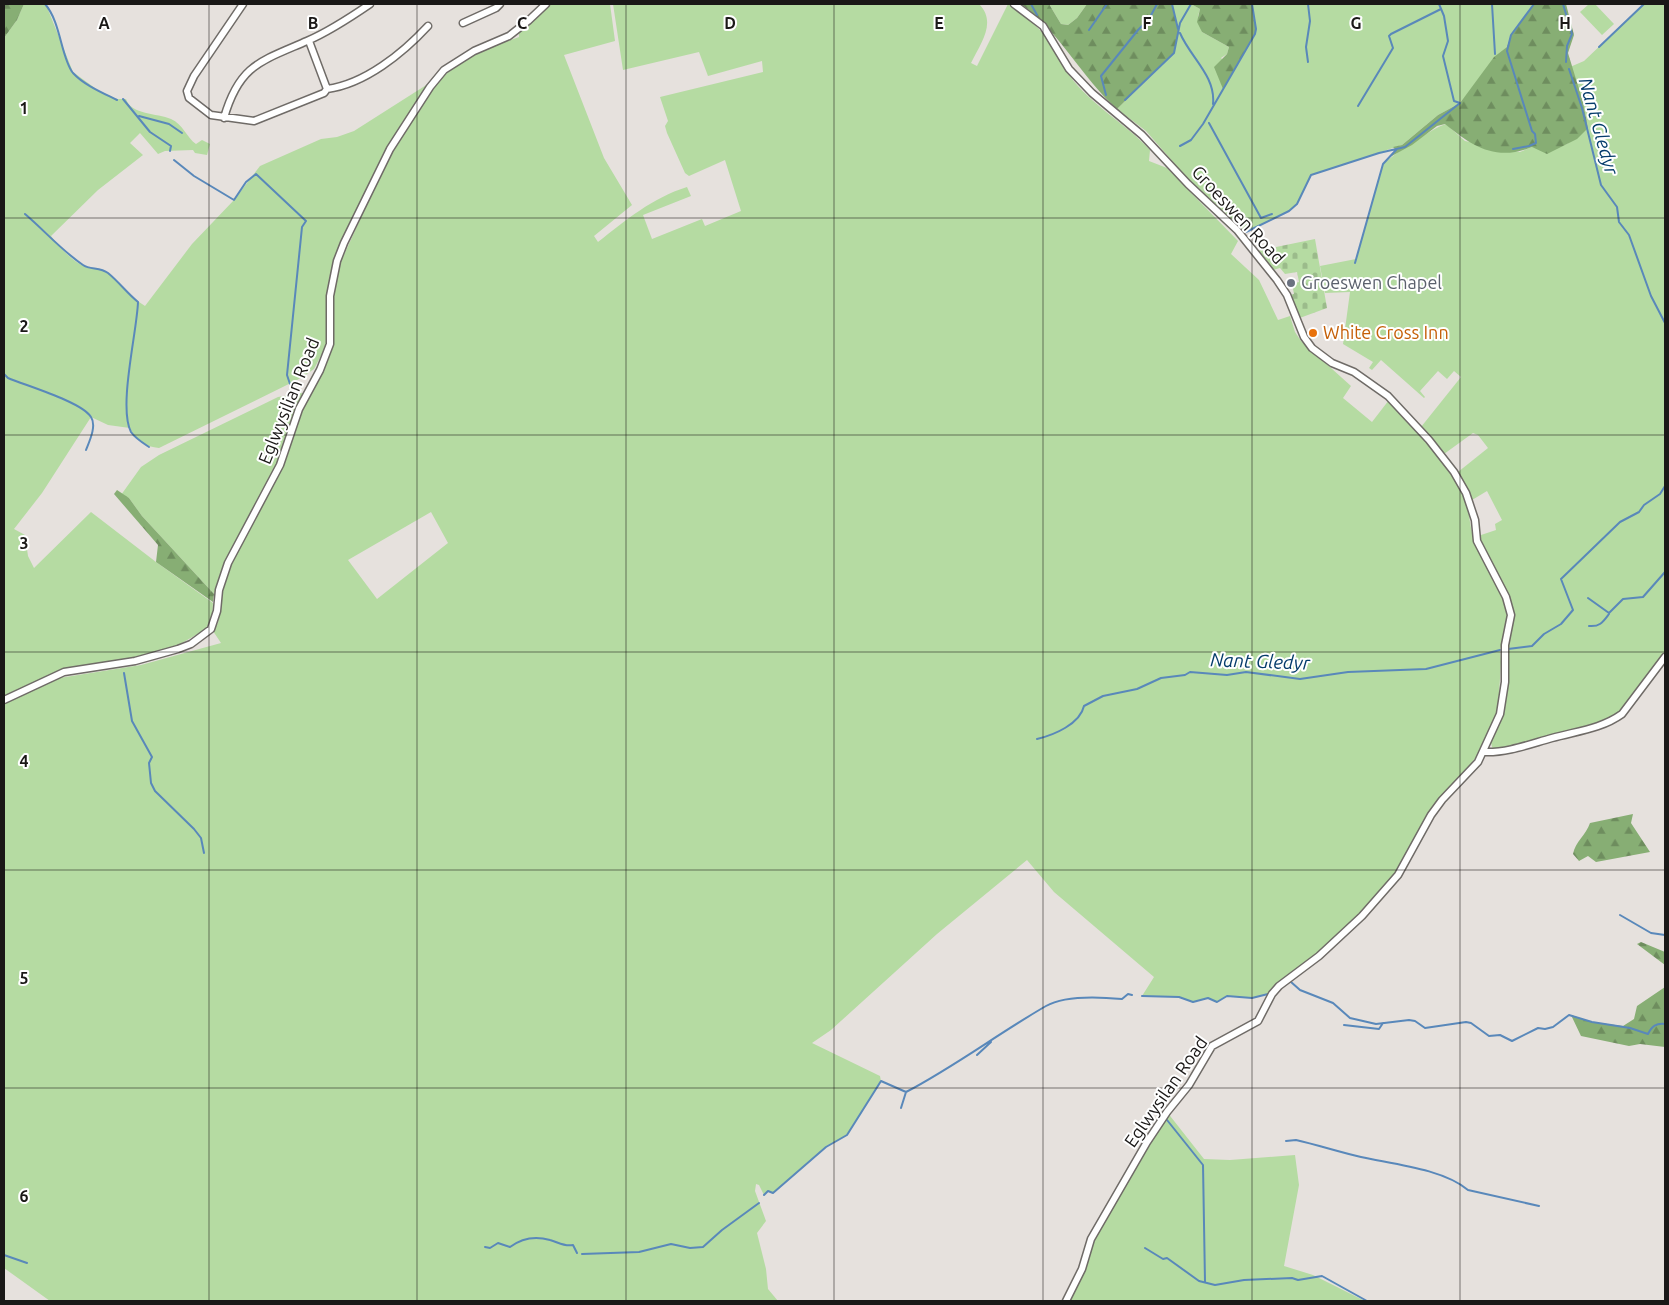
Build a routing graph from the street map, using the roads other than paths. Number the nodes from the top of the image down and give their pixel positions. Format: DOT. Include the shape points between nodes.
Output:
graph roads {
  1 [pos="243,4"];
  2 [pos="370,4"];
  3 [pos="500,4"];
  4 [pos="546,4"];
  5 [pos="1014,4"];
  6 [pos="463,23"];
  7 [pos="428,26"];
  8 [pos="309,41"];
  9 [pos="327,89"];
  10 [pos="224,118"];
  11 [pos="1665,657"];
  12 [pos="4,700"];
  13 [pos="1484,752"];
  14 [pos="1066,1301"];
  1 -- 10 [label="street" via="187,91 189,98 200,108"];
  2 -- 8 [label="street"];
  3 -- 6 [label="street"];
  4 -- 12 [label="street, Eglwysilian Road" via="509,36 463,57 444,70 390,149 337,261 330,296 330,344 299,409 280,465 228,564 211,629 178,649 136,661 64,672"];
  5 -- 13 [label="street, Groeswen Road" via="1043,26 1069,69 1092,94 1142,135 1237,230 1287,295 1304,337 1312,348 1388,396 1454,472 1472,508 1477,541 1506,597 1511,615 1505,645 1500,714"];
  7 -- 9 [label="street" via="412,43 378,68 350,83"];
  8 -- 9 [label="street"];
  8 -- 10 [label="street" via="266,59 246,73 234,89"];
  9 -- 10 [label="street" via="321,95 254,121"];
  11 -- 13 [label="street" via="1614,720 1511,749"];
  13 -- 14 [label="street, Eglwysilan Road" via="1431,815 1398,875 1378,899 1330,947 1279,986 1258,1021 1212,1046 1189,1085 1147,1142 1091,1239 1082,1269"];
}
